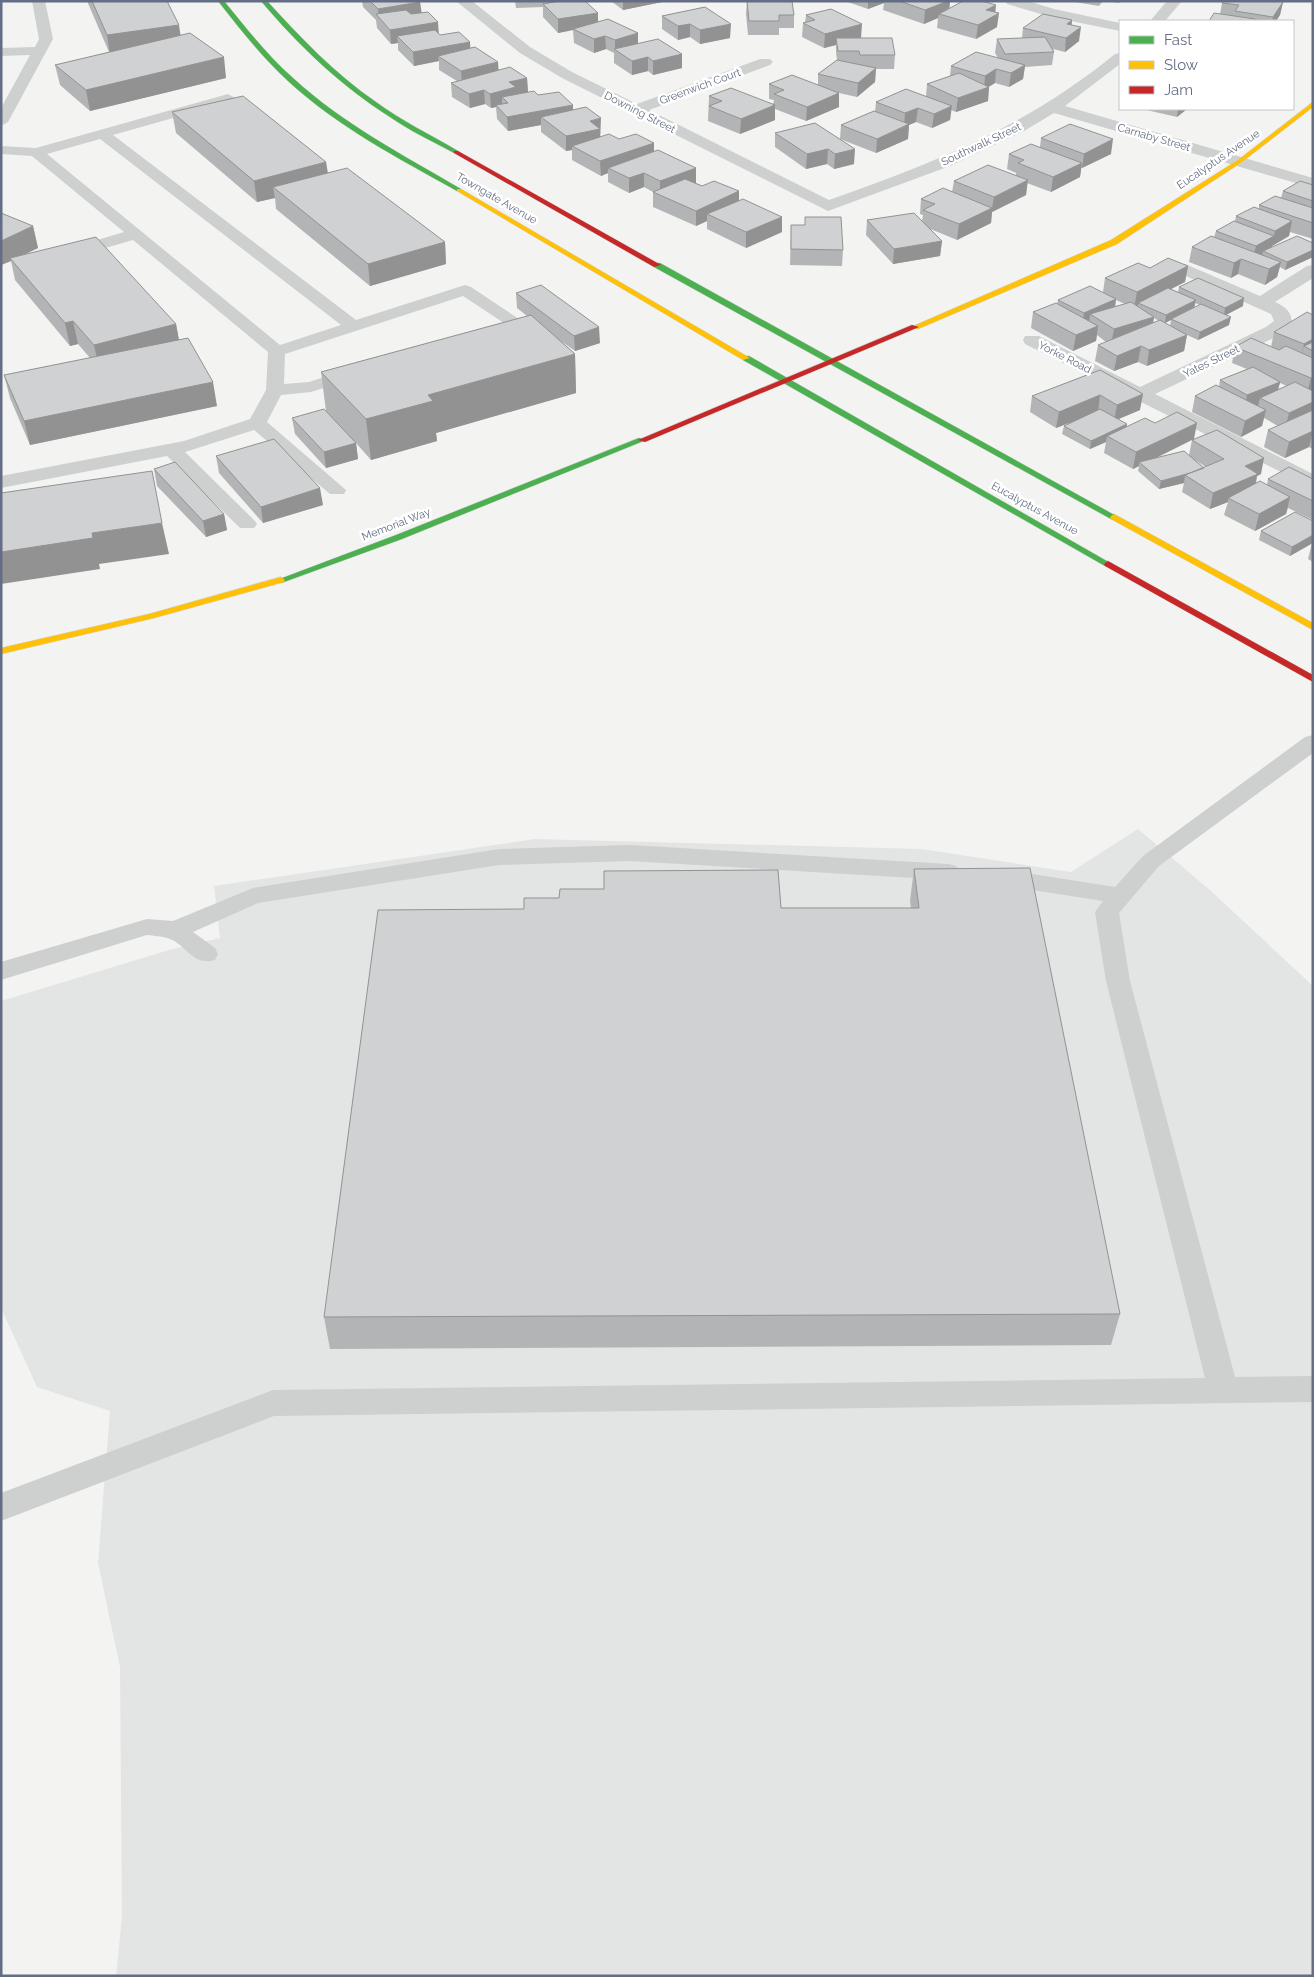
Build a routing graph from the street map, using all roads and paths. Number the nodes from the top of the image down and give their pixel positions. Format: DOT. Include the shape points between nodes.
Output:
graph roads {
  1 [pos="38,1"];
  2 [pos="221,1"];
  3 [pos="264,1"];
  4 [pos="462,1"];
  5 [pos="1012,1"];
  6 [pos="1175,1"];
  7 [pos="1159,20"];
  8 [pos="1119,27"];
  9 [pos="39,51"];
  10 [pos="1,52"];
  11 [pos="1119,58"];
  12 [pos="765,62"];
  13 [pos="228,98"];
  14 [pos="1313,104"];
  15 [pos="1053,108"];
  16 [pos="635,110"];
  17 [pos="1,122"];
  18 [pos="102,133"];
  19 [pos="1,150"];
  20 [pos="36,152"];
  21 [pos="1240,161"];
  22 [pos="1313,183"];
  23 [pos="828,206"];
  24 [pos="135,234"];
  25 [pos="58,256"];
  26 [pos="1184,269"];
  27 [pos="1313,270"];
  28 [pos="1261,303"];
  29 [pos="513,321"];
  30 [pos="354,326"];
  31 [pos="494,327"];
  32 [pos="1032,340"];
  33 [pos="551,346"];
  34 [pos="278,351"];
  35 [pos="832,361"];
  36 [pos="375,366"];
  37 [pos="788,381"];
  38 [pos="275,390"];
  39 [pos="1140,394"];
  40 [pos="257,423"];
  41 [pos="171,449"];
  42 [pos="1,482"];
  43 [pos="1313,482"];
  44 [pos="337,490"];
  45 [pos="247,524"];
  46 [pos="1231,620"];
  47 [pos="1212,623"];
  48 [pos="1313,627"];
  49 [pos="1,651"];
  50 [pos="1313,680"];
  51 [pos="1313,742"];
  52 [pos="1122,896"];
  53 [pos="175,930"];
  54 [pos="206,954"];
  55 [pos="1,970"];
  56 [pos="1313,1389"];
  57 [pos="1223,1390"];
  58 [pos="1,1507"];
  1 -- 9 [label="lane" via="46,39"];
  2 -- 37 [label="main road, Towngate Avenue" via="263,52 301,89 352,128"];
  3 -- 35 [label="main road, Towngate Avenue" via="301,43 392,116 778,334"];
  4 -- 16 [label="street, Downing Street" via="525,50"];
  5 -- 8 [label="street" via="1051,13"];
  6 -- 7 [label="street"];
  9 -- 10 [label="lane"];
  9 -- 17 [label="lane" via="16,82"];
  11 -- 15 [label="street, Southwalk Street"];
  12 -- 16 [label="street, Greenwich Court"];
  13 -- 18 [label="lane"];
  14 -- 21 [label="main road, Eucalyptus Avenue"];
  15 -- 21 [label="street, Carnaby Street"];
  15 -- 23 [label="street, Southwalk Street" via="979,147 892,184"];
  16 -- 23 [label="street, Downing Street"];
  18 -- 20 [label="lane"];
  18 -- 30 [label="lane"];
  19 -- 20 [label="lane"];
  20 -- 24 [label="lane"];
  21 -- 22 [label="street, Carnaby Street"];
  21 -- 35 [label="main road, Eucalyptus Avenue" via="1114,242"];
  24 -- 25 [label="lane"];
  24 -- 34 [label="lane"];
  26 -- 28 [label="street, Yates Street"];
  27 -- 28 [label="street"];
  28 -- 39 [label="street, Yates Street" via="1282,314 1283,323"];
  29 -- 30 [label="lane" via="465,290"];
  29 -- 31 [label="lane"];
  29 -- 33 [label="lane"];
  30 -- 34 [label="lane"];
  32 -- 39 [label="street, Yorke Road"];
  34 -- 38 [label="lane"];
  35 -- 37 [label="main road, Eucalyptus Avenue"];
  35 -- 48 [label="main road"];
  36 -- 38 [label="lane" via="311,387"];
  37 -- 47 [label="main road, Eucalyptus Avenue"];
  37 -- 49 [label="main road, Memorial Way" via="399,537 282,580 151,616"];
  38 -- 40 [label="lane"];
  39 -- 43 [label="street, Yorke Road"];
  40 -- 41 [label="lane"];
  40 -- 44 [label="lane"];
  41 -- 42 [label="lane"];
  41 -- 45 [label="lane"];
  46 -- 47 [label="main road"];
  47 -- 50 [label="main road, Eucalyptus Avenue"];
  51 -- 52 [label="lane" via="1152,861"];
  52 -- 53 [label="lane" via="984,874 630,853 499,857 253,896"];
  52 -- 57 [label="lane" via="1107,912 1118,982"];
  53 -- 54 [label="lane"];
  53 -- 55 [label="lane" via="147,927"];
  56 -- 57 [label="lane"];
  57 -- 58 [label="lane" via="273,1403"];
}
